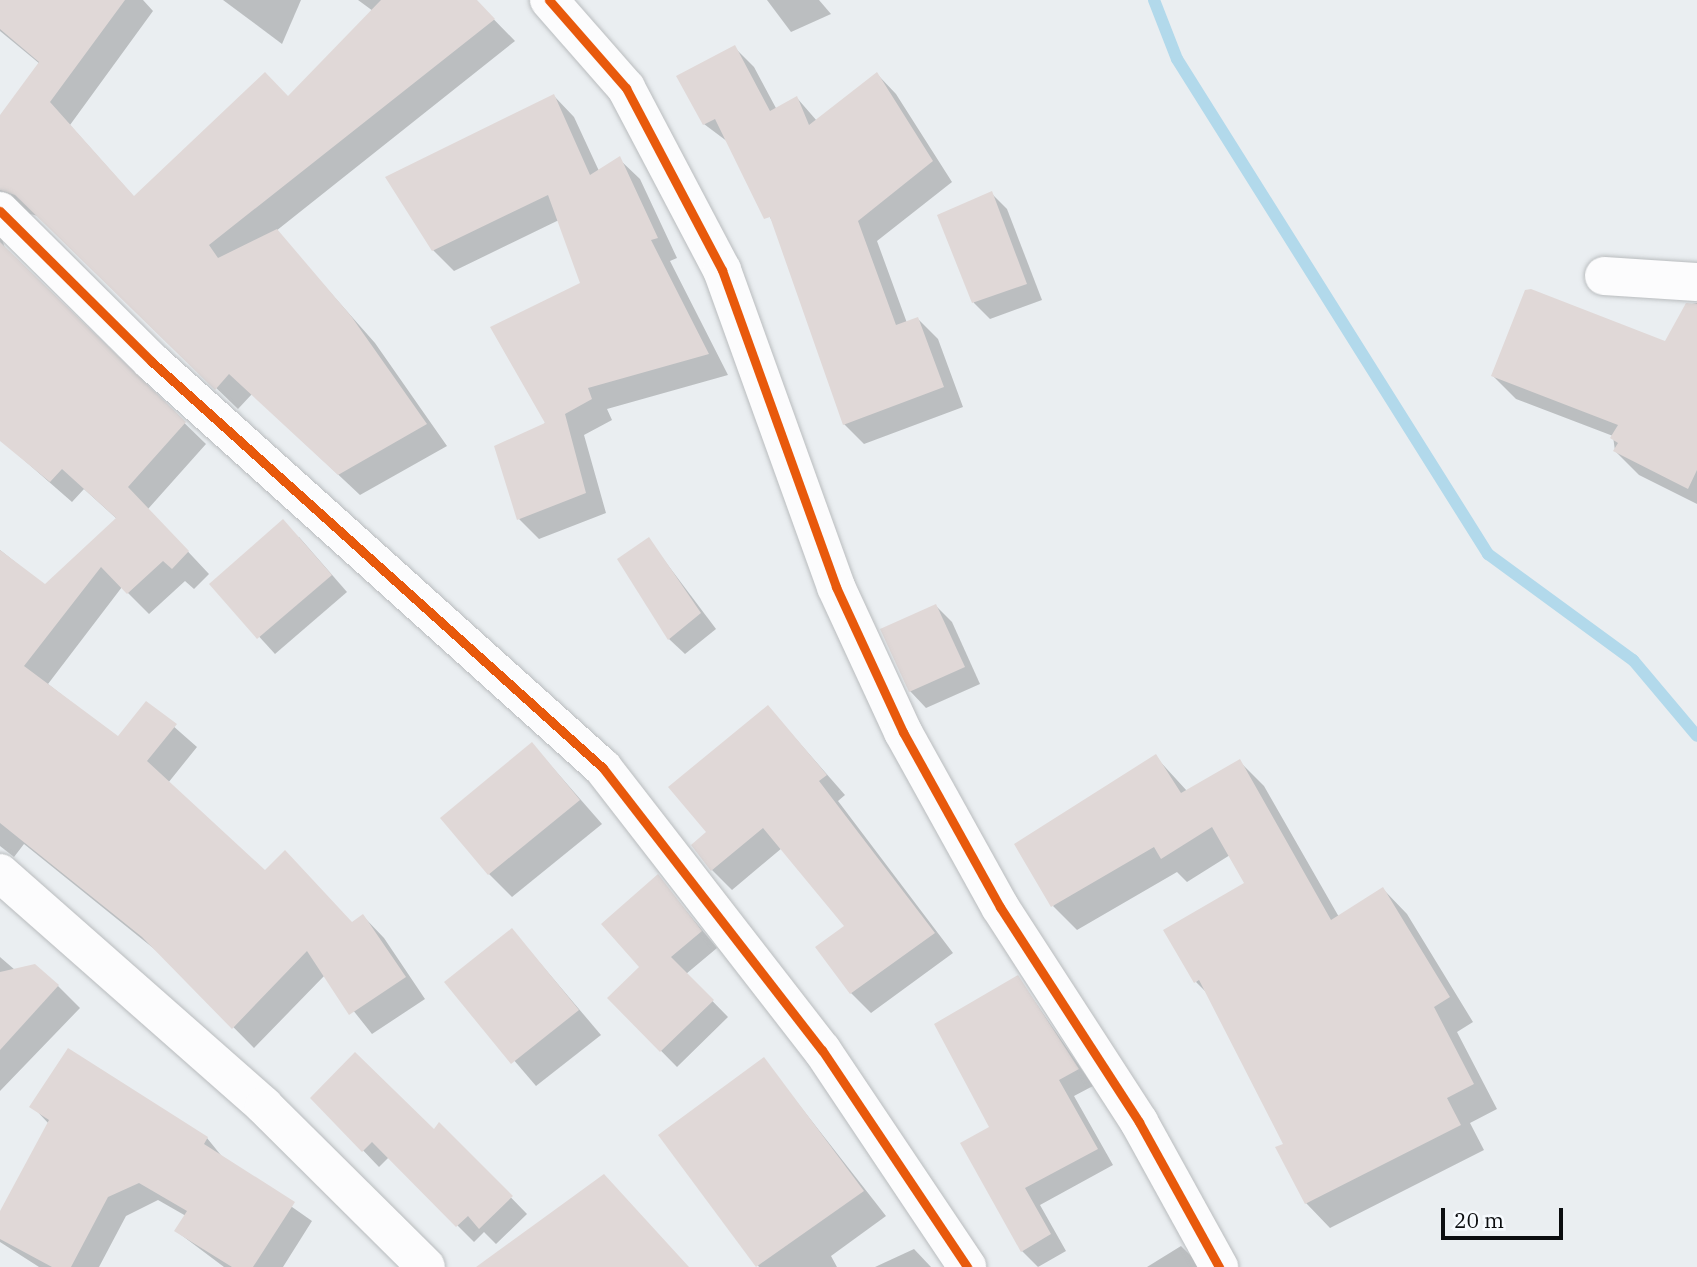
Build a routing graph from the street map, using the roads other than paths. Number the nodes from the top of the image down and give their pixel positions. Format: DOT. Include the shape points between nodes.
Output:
graph roads {
  1 [pos="549,0"];
  2 [pos="0,211"];
  3 [pos="1604,276"];
  4 [pos="1697,282"];
  5 [pos="0,873"];
  6 [pos="426,1267"];
  7 [pos="967,1267"];
  8 [pos="1219,1267"];
  1 -- 8 [label="street" via="626,88 722,270 836,587 903,732 1000,907 1139,1122"];
  2 -- 7 [label="street" via="151,361 603,768 822,1050"];
  3 -- 4 [label="street"];
  5 -- 6 [label="street" via="264,1106"];
}
